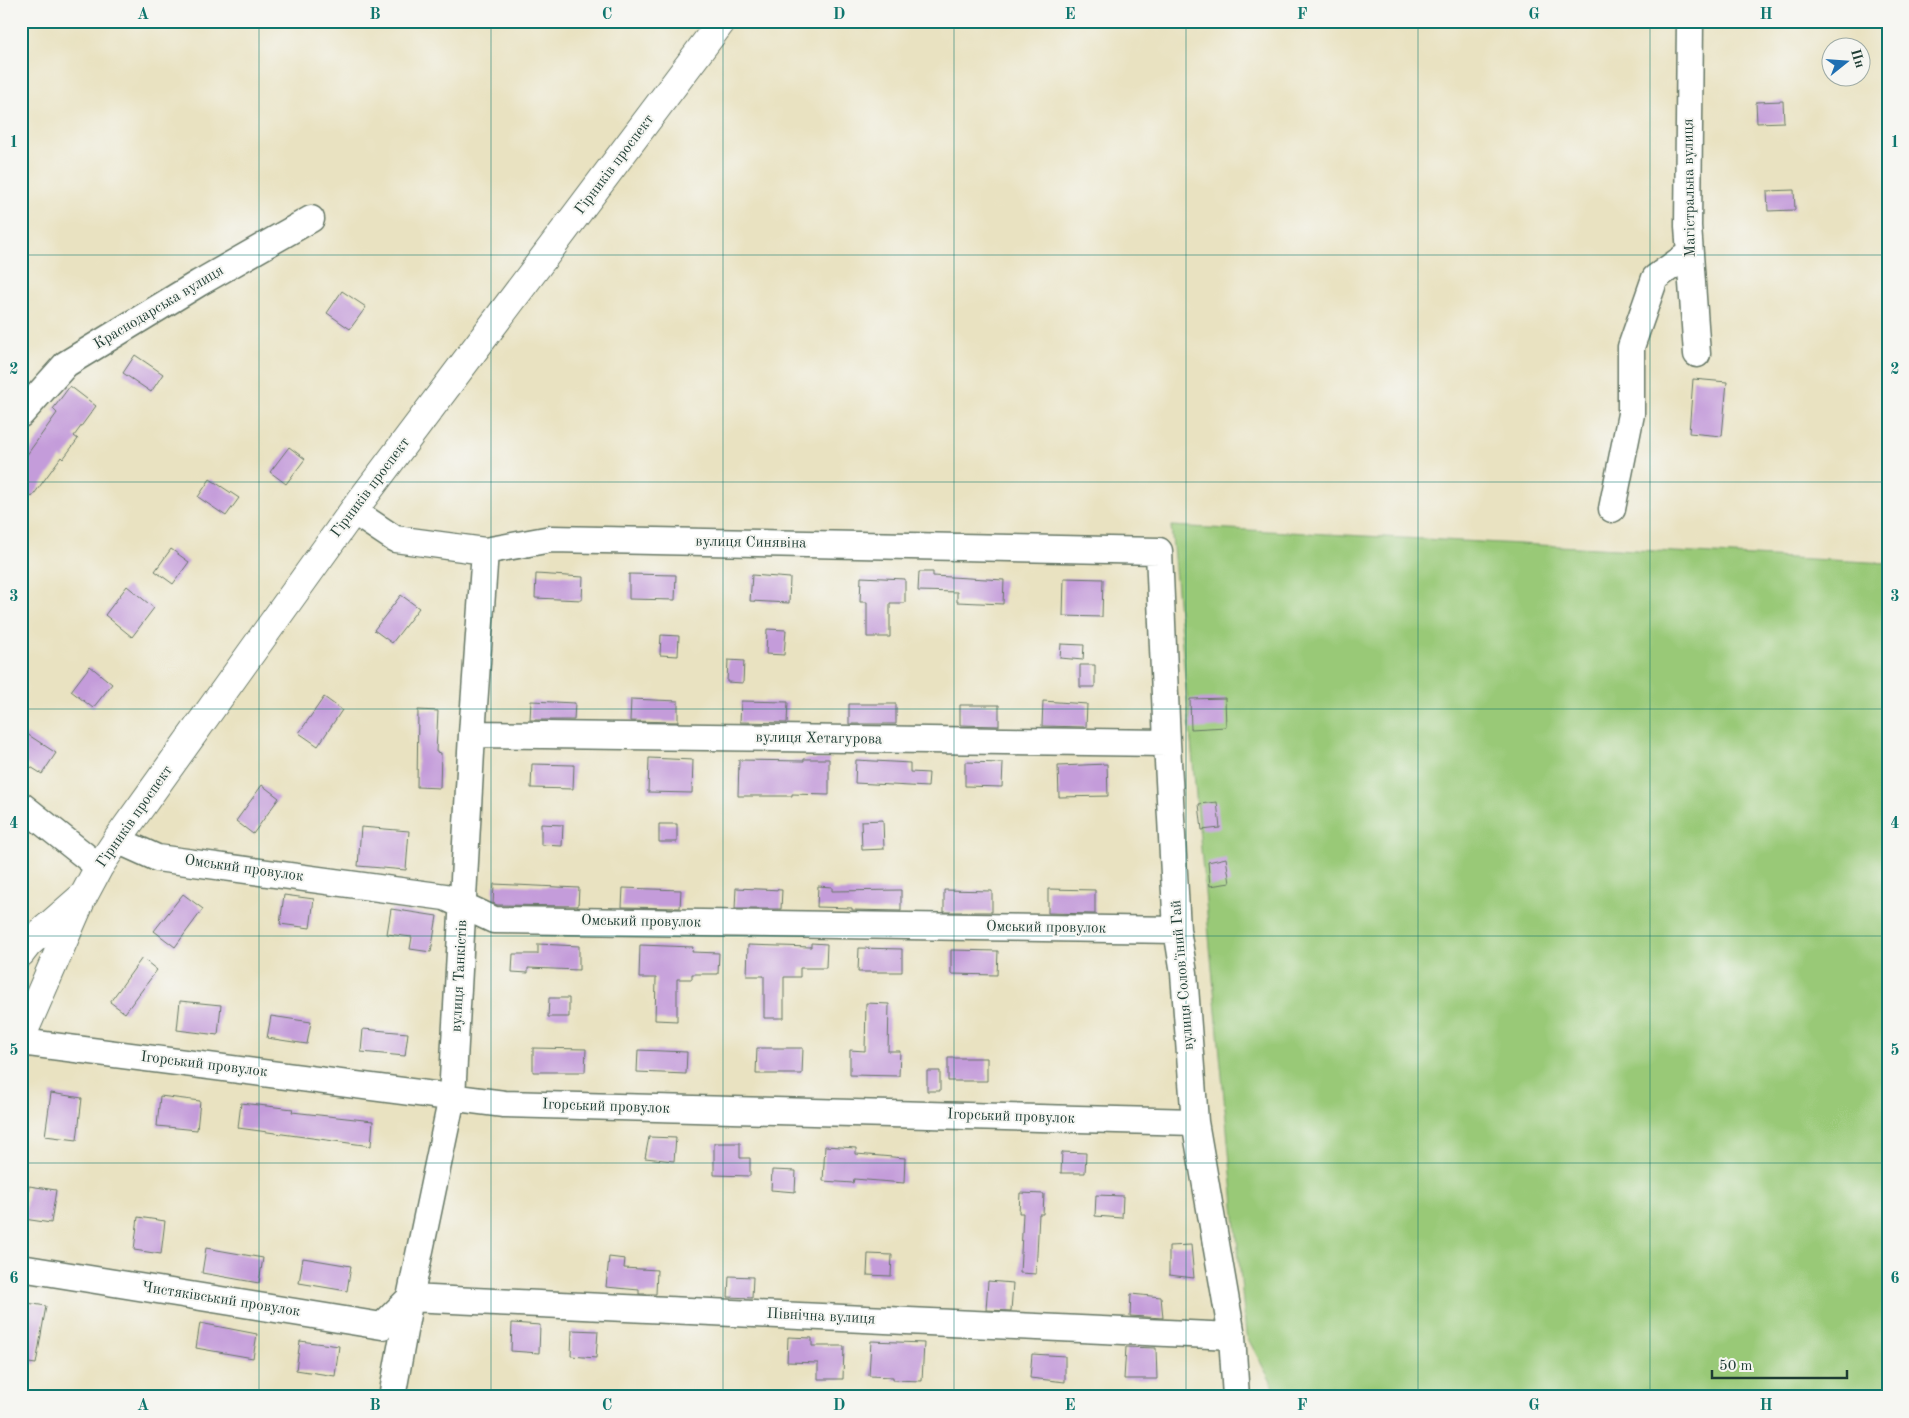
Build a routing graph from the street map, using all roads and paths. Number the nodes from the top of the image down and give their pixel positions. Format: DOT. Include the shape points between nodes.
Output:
graph roads {
  1 [pos="722,21"];
  2 [pos="1690,21"];
  3 [pos="311,219"];
  4 [pos="1690,253"];
  5 [pos="1698,354"];
  6 [pos="21,414"];
  7 [pos="1612,509"];
  8 [pos="353,511"];
  9 [pos="486,551"];
  10 [pos="1159,551"];
  11 [pos="472,734"];
  12 [pos="1167,743"];
  13 [pos="21,805"];
  14 [pos="117,840"];
  15 [pos="99,867"];
  16 [pos="84,895"];
  17 [pos="464,906"];
  18 [pos="1177,930"];
  19 [pos="21,953"];
  20 [pos="21,1040"];
  21 [pos="452,1097"];
  22 [pos="1196,1122"];
  23 [pos="21,1268"];
  24 [pos="410,1298"];
  25 [pos="1232,1336"];
  26 [pos="392,1397"];
  27 [pos="1236,1397"];
  1 -- 8 [label="main road, Гірників проспект"];
  2 -- 4 [label="street, Магістральна вулиця"];
  3 -- 6 [label="street, Краснодарська вулиця" via="66,364"];
  4 -- 5 [label="street, Магістральна вулиця"];
  4 -- 7 [label="street" via="1655,278 1631,347 1631,414"];
  8 -- 9 [label="street, вулиця Синявіна" via="395,539"];
  8 -- 14 [label="main road, Гірників проспект"];
  9 -- 10 [label="street, вулиця Синявіна" via="551,539"];
  9 -- 11 [label="street, вулиця Танкістів"];
  10 -- 12 [label="street, вулиця Солов'їний Гай"];
  11 -- 12 [label="street, вулиця Хетагурова"];
  11 -- 17 [label="street, вулиця Танкістів"];
  12 -- 18 [label="street, вулиця Солов'їний Гай"];
  13 -- 15 [label="street"];
  14 -- 15 [label="main road, Гірників проспект"];
  14 -- 17 [label="street, Омський провулок" via="158,858 444,896"];
  15 -- 16 [label="main road, Гірників проспект"];
  16 -- 19 [label="main road, Гірників проспект"];
  16 -- 20 [label="main road"];
  17 -- 18 [label="street, Омський провулок" via="494,920"];
  17 -- 21 [label="street, вулиця Танкістів"];
  18 -- 22 [label="street, вулиця Солов'їний Гай" via="1184,973"];
  20 -- 21 [label="street, Ігорський провулок"];
  21 -- 22 [label="street, Ігорський провулок" via="504,1104"];
  21 -- 24 [label="street, вулиця Танкістів"];
  22 -- 25 [label="street, вулиця Солов'їний Гай"];
  23 -- 24 [label="street, Чистяківський провулок" via="382,1326"];
  24 -- 25 [label="street, Північна вулиця"];
  24 -- 26 [label="street, вулиця Танкістів"];
  25 -- 27 [label="street, вулиця Солов'їний Гай"];
}
